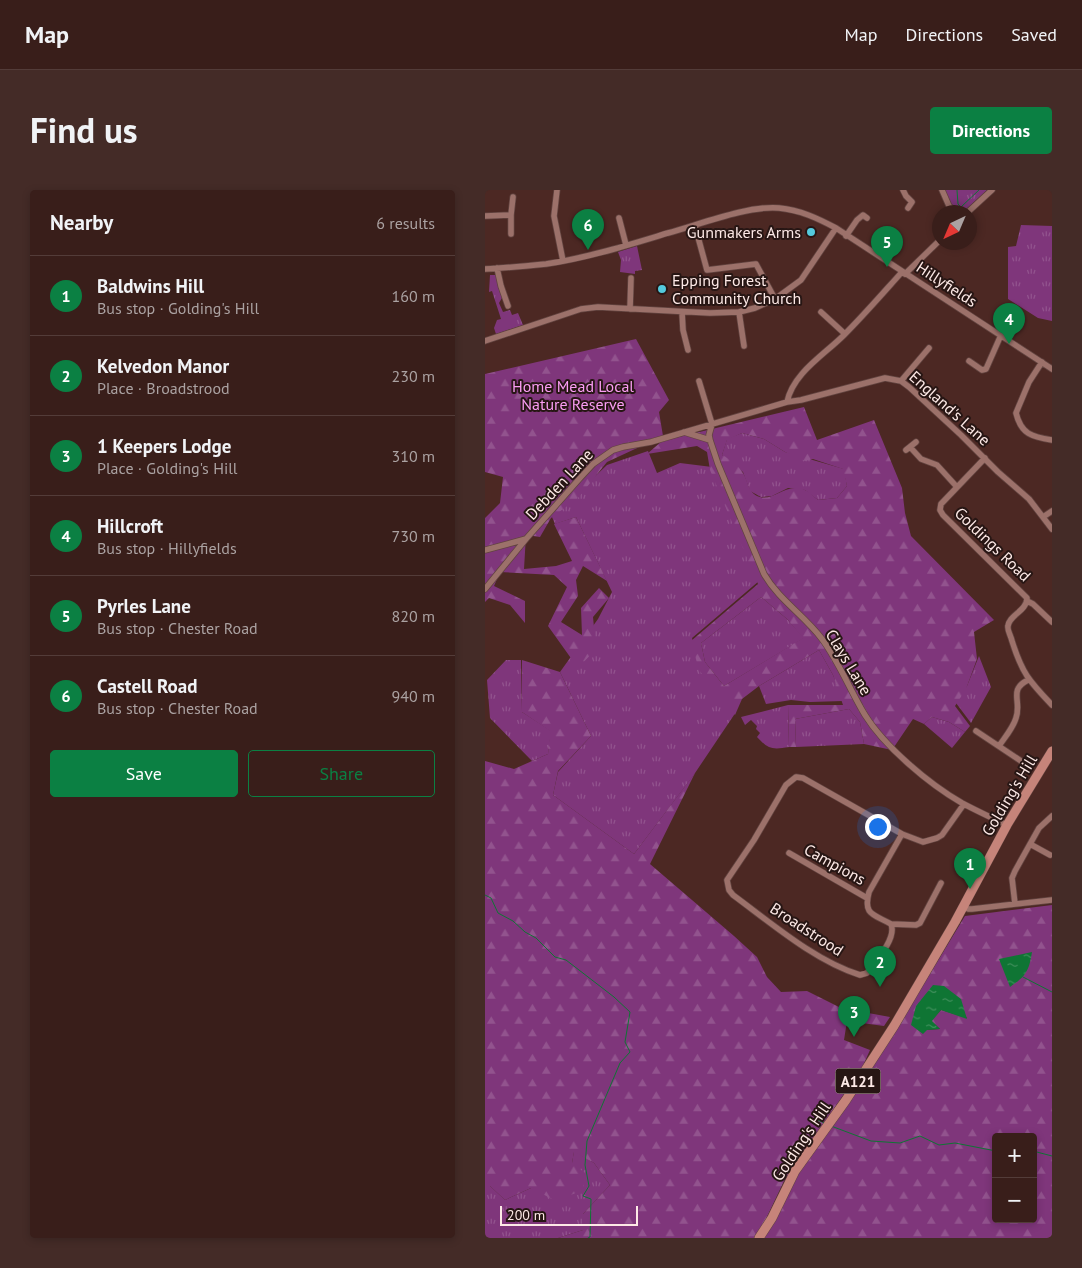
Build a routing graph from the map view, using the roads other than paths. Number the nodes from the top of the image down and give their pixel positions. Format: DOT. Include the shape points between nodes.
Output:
graph roads {
  1 [pos="557,190"];
  2 [pos="903,190"];
  3 [pos="941,190"];
  4 [pos="992,190"];
  5 [pos="513,197"];
  6 [pos="948,205"];
  7 [pos="976,205"];
  8 [pos="908,208"];
  9 [pos="511,215"];
  10 [pos="863,215"];
  11 [pos="485,216"];
  12 [pos="619,218"];
  13 [pos="695,226"];
  14 [pos="835,228"];
  15 [pos="511,234"];
  16 [pos="846,236"];
  17 [pos="626,245"];
  18 [pos="932,247"];
  19 [pos="563,260"];
  20 [pos="497,268"];
  21 [pos="485,269"];
  22 [pos="904,273"];
  23 [pos="631,278"];
  24 [pos="775,299"];
  25 [pos="509,306"];
  26 [pos="630,309"];
  27 [pos="682,312"];
  28 [pos="739,312"];
  29 [pos="821,312"];
  30 [pos="845,334"];
  31 [pos="1001,335"];
  32 [pos="485,341"];
  33 [pos="744,346"];
  34 [pos="929,348"];
  35 [pos="689,350"];
  36 [pos="969,361"];
  37 [pos="1042,362"];
  38 [pos="1052,369"];
  39 [pos="699,381"];
  40 [pos="901,381"];
  41 [pos="787,402"];
  42 [pos="712,424"];
  43 [pos="684,432"];
  44 [pos="710,440"];
  45 [pos="1052,440"];
  46 [pos="916,442"];
  47 [pos="985,458"];
  48 [pos="957,487"];
  49 [pos="1052,511"];
  50 [pos="1043,517"];
  51 [pos="1052,528"];
  52 [pos="526,539"];
  53 [pos="485,550"];
  54 [pos="485,589"];
  55 [pos="1027,601"];
  56 [pos="1052,622"];
  57 [pos="1028,680"];
  58 [pos="1052,706"];
  59 [pos="976,731"];
  60 [pos="999,746"];
  61 [pos="1052,751"];
  62 [pos="1021,761"];
  63 [pos="964,804"];
  64 [pos="1052,816"];
  65 [pos="1007,825"];
  66 [pos="903,834"];
  67 [pos="1030,844"];
  68 [pos="789,853"];
  69 [pos="1050,855"];
  70 [pos="941,883"];
  71 [pos="867,898"];
  72 [pos="1052,900"];
  73 [pos="1015,904"];
  74 [pos="963,906"];
  75 [pos="891,924"];
  76 [pos="759,1238"];
  1 -- 19 [label="street" via="554,216"];
  2 -- 8 [label="street" via="912,202"];
  3 -- 6 [label="street"];
  4 -- 7 [label="street"];
  5 -- 9 [label="street"];
  9 -- 11 [label="street"];
  9 -- 15 [label="street"];
  10 -- 16 [label="street"];
  12 -- 17 [label="street"];
  13 -- 14 [label="street, Hillyfields" via="750,210 778,207 809,214"];
  13 -- 17 [label="street, Hillyfields"];
  13 -- 24 [label="street" via="707,270 756,264"];
  14 -- 16 [label="street, Hillyfields"];
  14 -- 24 [label="street" via="801,280"];
  16 -- 22 [label="street, Hillyfields"];
  17 -- 19 [label="street, Hillyfields"];
  18 -- 22 [label="street"];
  19 -- 20 [label="street, Hillyfields"];
  20 -- 21 [label="street, Hillyfields"];
  20 -- 25 [label="street"];
  22 -- 30 [label="street"];
  22 -- 31 [label="street, Hillyfields"];
  23 -- 26 [label="street"];
  24 -- 28 [label="street"];
  26 -- 27 [label="street"];
  26 -- 32 [label="street" via="581,308"];
  27 -- 28 [label="street"];
  27 -- 35 [label="street"];
  28 -- 33 [label="street"];
  29 -- 30 [label="street"];
  30 -- 41 [label="street" via="803,374 791,389"];
  31 -- 36 [label="street" via="986,369 982,370"];
  31 -- 37 [label="street, Hillyfields"];
  34 -- 40 [label="street"];
  37 -- 38 [label="street, Hillyfields"];
  37 -- 45 [label="street" via="1016,413 1025,431 1038,438"];
  39 -- 42 [label="street"];
  40 -- 41 [label="street, England's Lane" via="885,378"];
  40 -- 47 [label="street, England's Lane"];
  41 -- 42 [label="street, England's Lane"];
  42 -- 43 [label="street, Debden Lane"];
  42 -- 44 [label="street, Clays Lane"];
  43 -- 44 [label="street"];
  43 -- 52 [label="street, Debden Lane" via="623,447 606,455 580,478"];
  44 -- 63 [label="street, Clays Lane" via="771,586 821,638 866,716 887,744 911,766"];
  46 -- 48 [label="street" via="908,448 918,457 937,465"];
  47 -- 48 [label="street, Goldings Road"];
  47 -- 50 [label="street, England's Lane" via="1029,499"];
  48 -- 55 [label="street, Goldings Road" via="941,504 941,512 1023,592"];
  49 -- 50 [label="street"];
  50 -- 51 [label="street, England's Lane"];
  52 -- 53 [label="street, Debden Lane"];
  52 -- 54 [label="street"];
  55 -- 56 [label="street"];
  55 -- 57 [label="street, Goldings Road" via="1008,625"];
  57 -- 58 [label="street, Goldings Road"];
  57 -- 60 [label="street" via="1017,688 1017,716"];
  59 -- 60 [label="street"];
  60 -- 62 [label="street"];
  61 -- 65 [label="main road, Golding's Hill / A121"];
  63 -- 65 [label="street, Clays Lane"];
  63 -- 66 [label="street" via="937,838 923,842"];
  64 -- 67 [label="street" via="1039,828"];
  65 -- 74 [label="main road, Golding's Hill / A121"];
  66 -- 71 [label="street"];
  66 -- 75 [label="street, Broadstrood" via="796,777 786,785 727,880 733,895 827,961 860,975 867,973 892,937"];
  67 -- 69 [label="street"];
  67 -- 73 [label="street" via="1012,878"];
  68 -- 71 [label="street, Campions"];
  70 -- 75 [label="street" via="920,923"];
  71 -- 75 [label="street" via="867,908 872,914"];
  72 -- 73 [label="street"];
  73 -- 74 [label="street" via="972,909"];
  74 -- 76 [label="main road, Golding's Hill / A121" via="847,1100 795,1170"];
}
